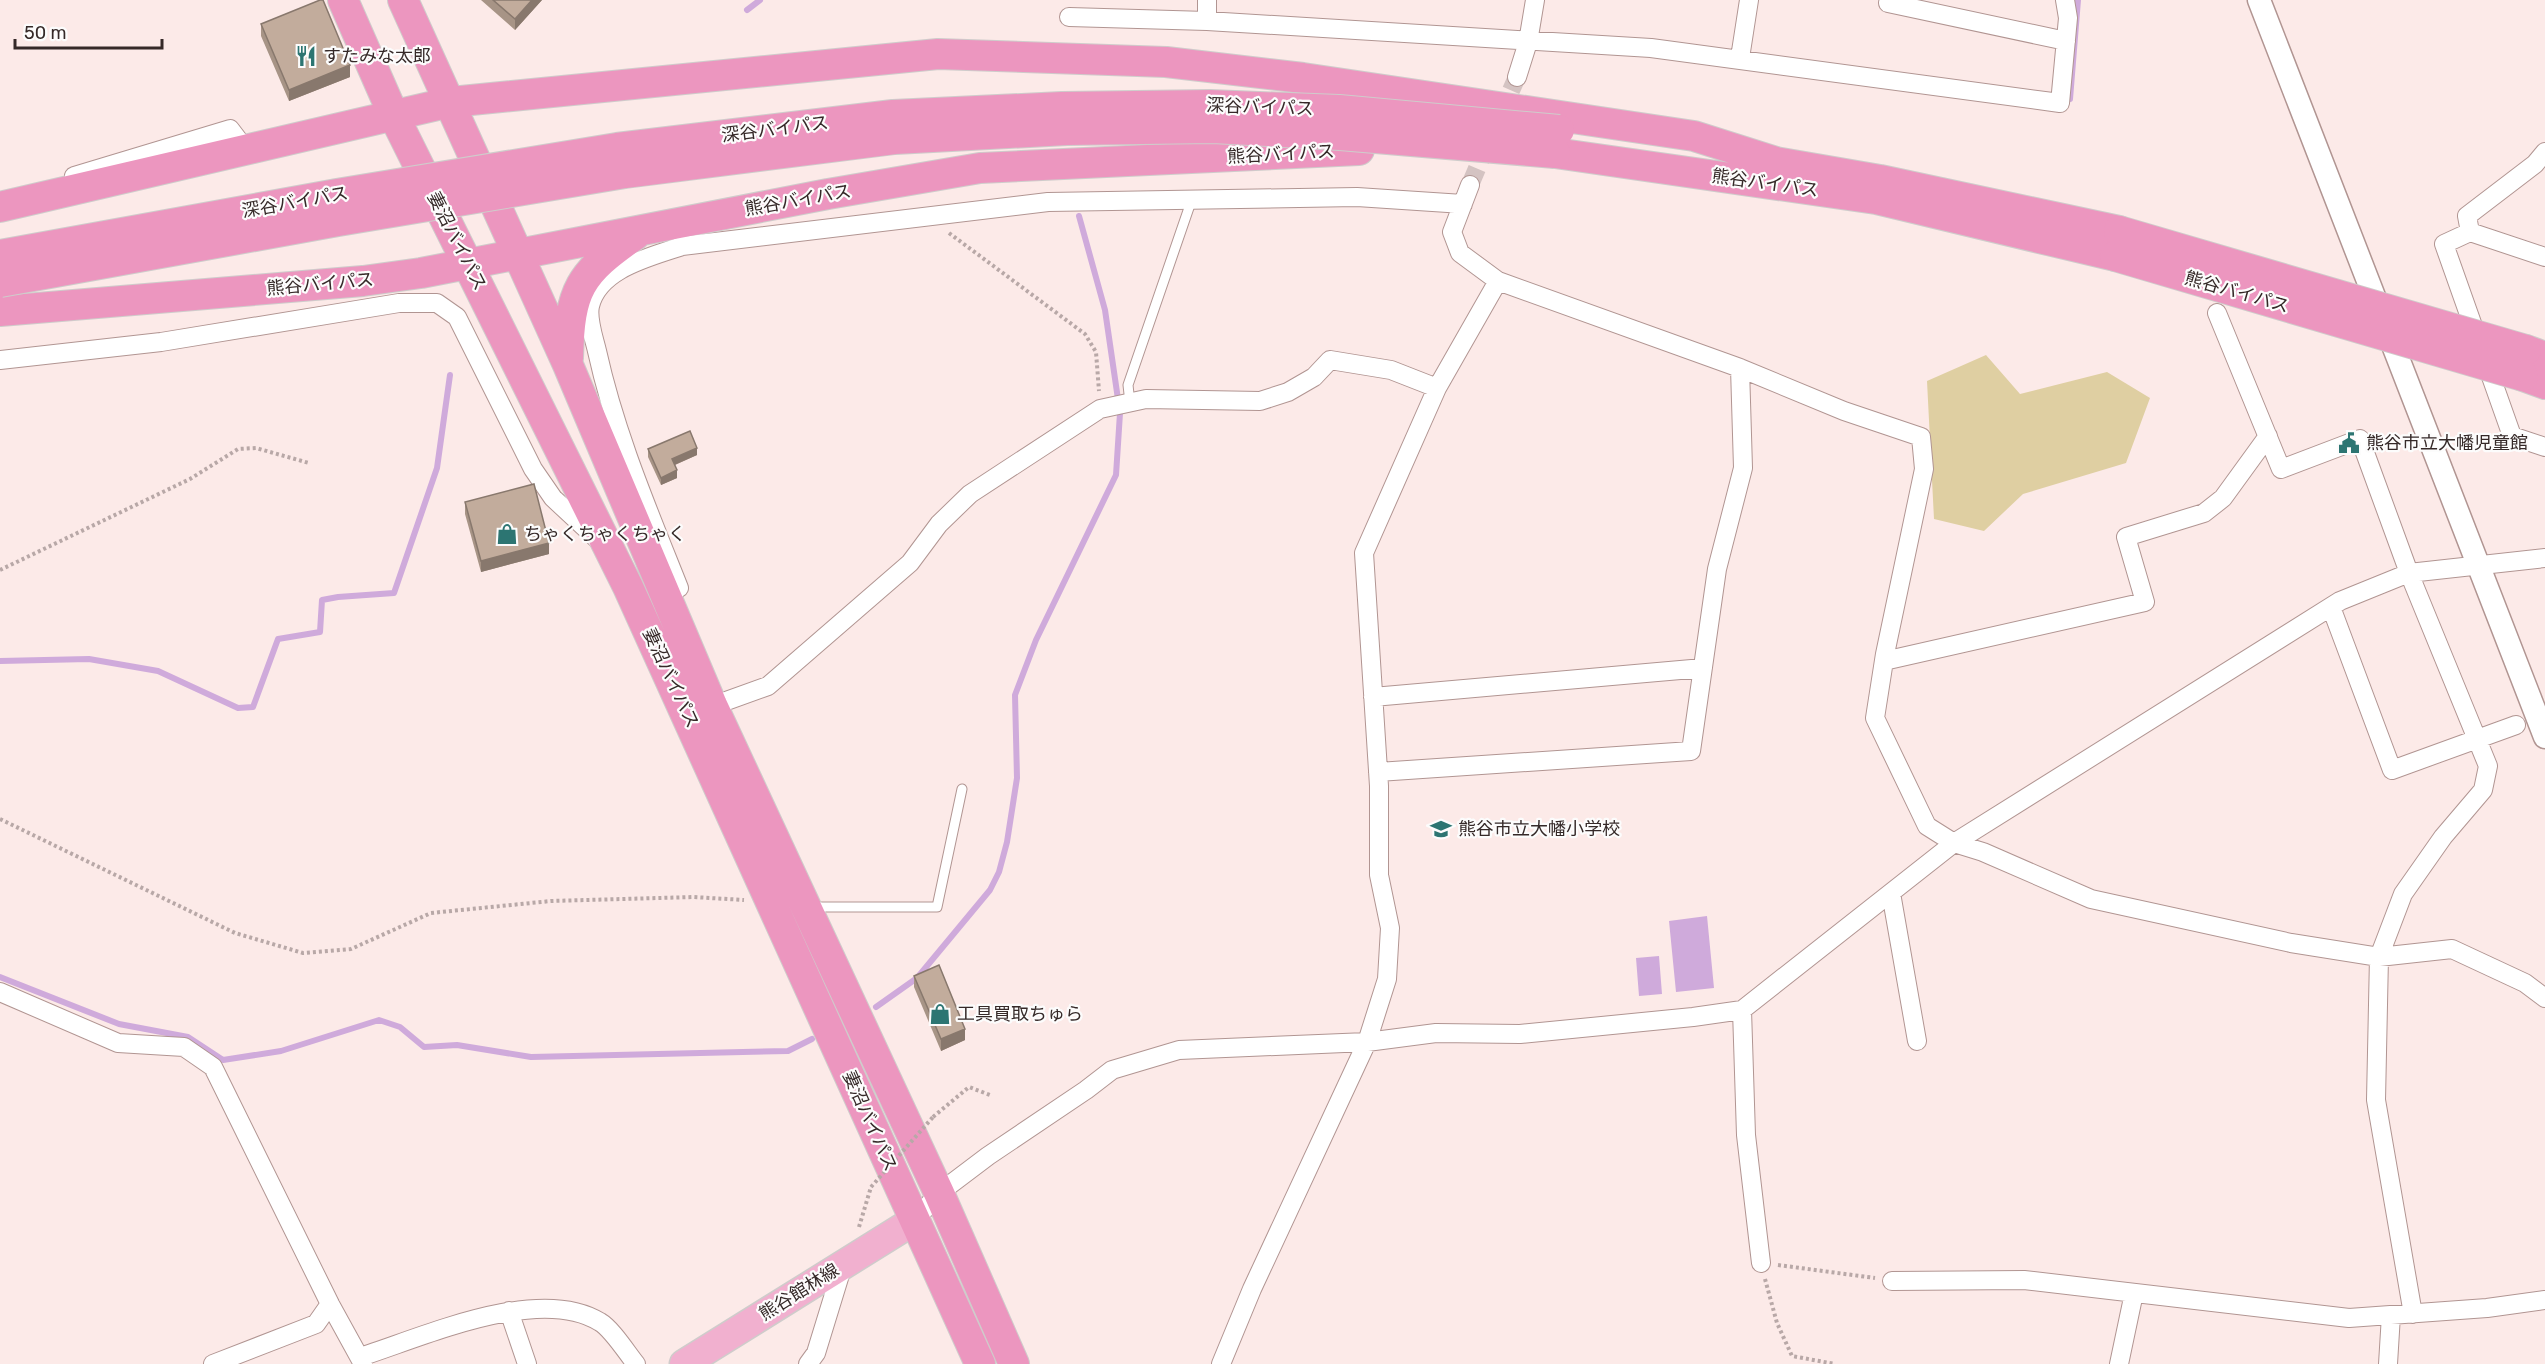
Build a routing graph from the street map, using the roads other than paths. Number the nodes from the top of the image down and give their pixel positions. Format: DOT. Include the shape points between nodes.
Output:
graph roads {
  1 [pos="343,0"];
  2 [pos="404,0"];
  3 [pos="1207,0"];
  4 [pos="1535,0"];
  5 [pos="1749,0"];
  6 [pos="2065,0"];
  7 [pos="2259,0"];
  8 [pos="1888,3"];
  9 [pos="1068,17"];
  10 [pos="1207,21"];
  11 [pos="2066,41"];
  12 [pos="1528,42"];
  13 [pos="1740,58"];
  14 [pos="1516,76"];
  15 [pos="451,102"];
  16 [pos="393,114"];
  17 [pos="1557,141"];
  18 [pos="246,150"];
  19 [pos="2545,152"];
  20 [pos="1776,162"];
  21 [pos="1470,185"];
  22 [pos="0,198"];
  23 [pos="1192,199"];
  24 [pos="1463,204"];
  25 [pos="0,207"];
  26 [pos="645,229"];
  27 [pos="2470,232"];
  28 [pos="2117,244"];
  29 [pos="518,253"];
  30 [pos="0,255"];
  31 [pos="2545,257"];
  32 [pos="469,265"];
  33 [pos="1498,281"];
  34 [pos="0,282"];
  35 [pos="0,311"];
  36 [pos="2217,313"];
  37 [pos="0,360"];
  38 [pos="568,365"];
  39 [pos="2535,367"];
  40 [pos="1740,368"];
  41 [pos="1437,388"];
  42 [pos="1129,403"];
  43 [pos="2268,436"];
  44 [pos="2545,447"];
  45 [pos="611,553"];
  46 [pos="2545,558"];
  47 [pos="2478,566"];
  48 [pos="2409,573"];
  49 [pos="665,594"];
  50 [pos="2331,607"];
  51 [pos="1884,661"];
  52 [pos="1703,668"];
  53 [pos="1373,697"];
  54 [pos="700,710"];
  55 [pos="2516,725"];
  56 [pos="2545,737"];
  57 [pos="2478,739"];
  58 [pos="1377,772"];
  59 [pos="962,789"];
  60 [pos="1954,843"];
  61 [pos="1891,893"];
  62 [pos="806,907"];
  63 [pos="2379,957"];
  64 [pos="0,992"];
  65 [pos="2545,998"];
  66 [pos="1742,1010"];
  67 [pos="1917,1041"];
  68 [pos="1367,1042"];
  69 [pos="939,1193"];
  70 [pos="915,1220"];
  71 [pos="1761,1263"];
  72 [pos="843,1264"];
  73 [pos="1892,1281"];
  74 [pos="2134,1293"];
  75 [pos="2545,1300"];
  76 [pos="330,1304"];
  77 [pos="509,1311"];
  78 [pos="2413,1314"];
  79 [pos="2391,1315"];
  80 [pos="362,1361"];
  81 [pos="213,1364"];
  82 [pos="527,1364"];
  83 [pos="636,1364"];
  84 [pos="684,1364"];
  85 [pos="808,1364"];
  86 [pos="980,1364"];
  87 [pos="1014,1364"];
  88 [pos="1221,1364"];
  89 [pos="2119,1364"];
  90 [pos="2388,1364"];
  1 -- 16 [label="highway, 妻沼バイパス"];
  2 -- 15 [label="highway, 妻沼バイパス"];
  3 -- 10 [label="street"];
  4 -- 12 [label="street"];
  5 -- 13 [label="street"];
  6 -- 11 [label="street"];
  7 -- 47 [label="street"];
  8 -- 11 [label="street"];
  9 -- 10 [label="street"];
  10 -- 12 [label="street"];
  11 -- 13 [label="street" via="2060,103"];
  12 -- 13 [label="street" via="1651,48"];
  12 -- 14 [label="street"];
  15 -- 16 [label="highway"];
  15 -- 20 [label="highway" via="938,54 1166,62 1303,78 1694,136"];
  15 -- 29 [label="highway, 妻沼バイパス"];
  16 -- 18 [label="highway"];
  16 -- 32 [label="highway, 妻沼バイパス"];
  17 -- 20 [label="highway, 熊谷バイパス"];
  17 -- 26 [label="highway, 熊谷バイパス, bridge" via="980,168"];
  17 -- 28 [label="highway, 熊谷バイパス"];
  17 -- 30 [label="highway, 深谷バイパス, bridge" via="1339,110 1210,105 893,115 606,150"];
  17 -- 34 [label="highway, 深谷バイパス, bridge" via="1213,128 1067,130 895,139 613,175"];
  18 -- 22 [label="street" via="230,129"];
  18 -- 25 [label="highway"];
  19 -- 27 [label="street" via="2467,216"];
  20 -- 28 [label="highway, 熊谷バイパス" via="1880,180"];
  21 -- 24 [label="street"];
  23 -- 24 [label="street" via="1358,197"];
  23 -- 42 [label="lane" via="1128,385"];
  23 -- 49 [label="street" via="1048,202 682,246 633,264 603,283 590,306 593,332 625,450 679,588"];
  24 -- 33 [label="street" via="1452,232 1460,254"];
  26 -- 29 [label="highway, 熊谷バイパス"];
  26 -- 38 [label="highway" via="602,258 586,275 573,299"];
  27 -- 31 [label="street"];
  27 -- 44 [label="street" via="2444,243 2512,436"];
  28 -- 39 [label="highway, 熊谷バイパス, bridge"];
  29 -- 32 [label="highway, 熊谷バイパス"];
  29 -- 38 [label="highway, 妻沼バイパス"];
  32 -- 35 [label="highway, 熊谷バイパス" via="363,281"];
  32 -- 45 [label="highway, 妻沼バイパス"];
  33 -- 40 [label="street"];
  33 -- 41 [label="street"];
  36 -- 43 [label="street"];
  37 -- 45 [label="street" via="161,342 399,303 437,303 457,317 533,469 553,498"];
  38 -- 49 [label="highway, 妻沼バイパス"];
  40 -- 51 [label="street" via="1844,411 1921,437 1923,469"];
  40 -- 52 [label="street" via="1743,468 1717,569"];
  41 -- 42 [label="street" via="1390,370 1330,360 1314,377 1288,392 1260,401 1146,399"];
  41 -- 53 [label="street" via="1364,553"];
  42 -- 54 [label="street" via="1103,408 970,494 939,524 910,563 768,686"];
  43 -- 48 [label="street" via="2281,468 2360,439"];
  43 -- 51 [label="street" via="2223,498 2204,513 2126,537 2145,602"];
  45 -- 54 [label="highway, 妻沼バイパス"];
  46 -- 47 [label="street"];
  47 -- 48 [label="street"];
  47 -- 56 [label="street"];
  48 -- 50 [label="street"];
  48 -- 57 [label="street"];
  49 -- 54 [label="highway, 妻沼バイパス"];
  50 -- 57 [label="street" via="2392,770"];
  50 -- 60 [label="street"];
  51 -- 60 [label="street" via="1875,718 1927,826"];
  52 -- 53 [label="street"];
  52 -- 58 [label="street" via="1691,751"];
  53 -- 58 [label="street"];
  54 -- 62 [label="highway, 妻沼バイパス"];
  54 -- 70 [label="highway, 妻沼バイパス" via="772,902"];
  55 -- 57 [label="street"];
  57 -- 63 [label="street" via="2488,766 2483,790 2443,837 2403,894"];
  58 -- 68 [label="street" via="1379,875 1390,928 1387,979"];
  59 -- 62 [label="lane" via="937,908"];
  60 -- 61 [label="street"];
  60 -- 63 [label="street" via="2091,899 2291,943"];
  61 -- 66 [label="street"];
  61 -- 67 [label="street"];
  62 -- 69 [label="highway, 妻沼バイパス"];
  63 -- 65 [label="street" via="2452,949 2525,983"];
  63 -- 78 [label="street" via="2376,1100"];
  64 -- 76 [label="street" via="118,1043 184,1047 213,1067"];
  66 -- 68 [label="street" via="1520,1034 1436,1033"];
  66 -- 71 [label="street" via="1746,1135"];
  68 -- 69 [label="street" via="1179,1050 1112,1070"];
  68 -- 88 [label="street"];
  69 -- 70 [label="street"];
  69 -- 87 [label="highway, 妻沼バイパス"];
  70 -- 72 [label="main road, 熊谷館林線"];
  70 -- 86 [label="highway, 妻沼バイパス"];
  72 -- 84 [label="main road, 熊谷館林線"];
  72 -- 85 [label="street" via="816,1353"];
  73 -- 74 [label="street" via="2024,1280"];
  74 -- 79 [label="street" via="2349,1318"];
  74 -- 89 [label="street"];
  75 -- 78 [label="street"];
  76 -- 80 [label="street"];
  76 -- 81 [label="street" via="316,1324"];
  77 -- 80 [label="street"];
  77 -- 82 [label="street"];
  77 -- 83 [label="street" via="573,1311 602,1322"];
  78 -- 79 [label="street"];
  79 -- 90 [label="street"];
}
